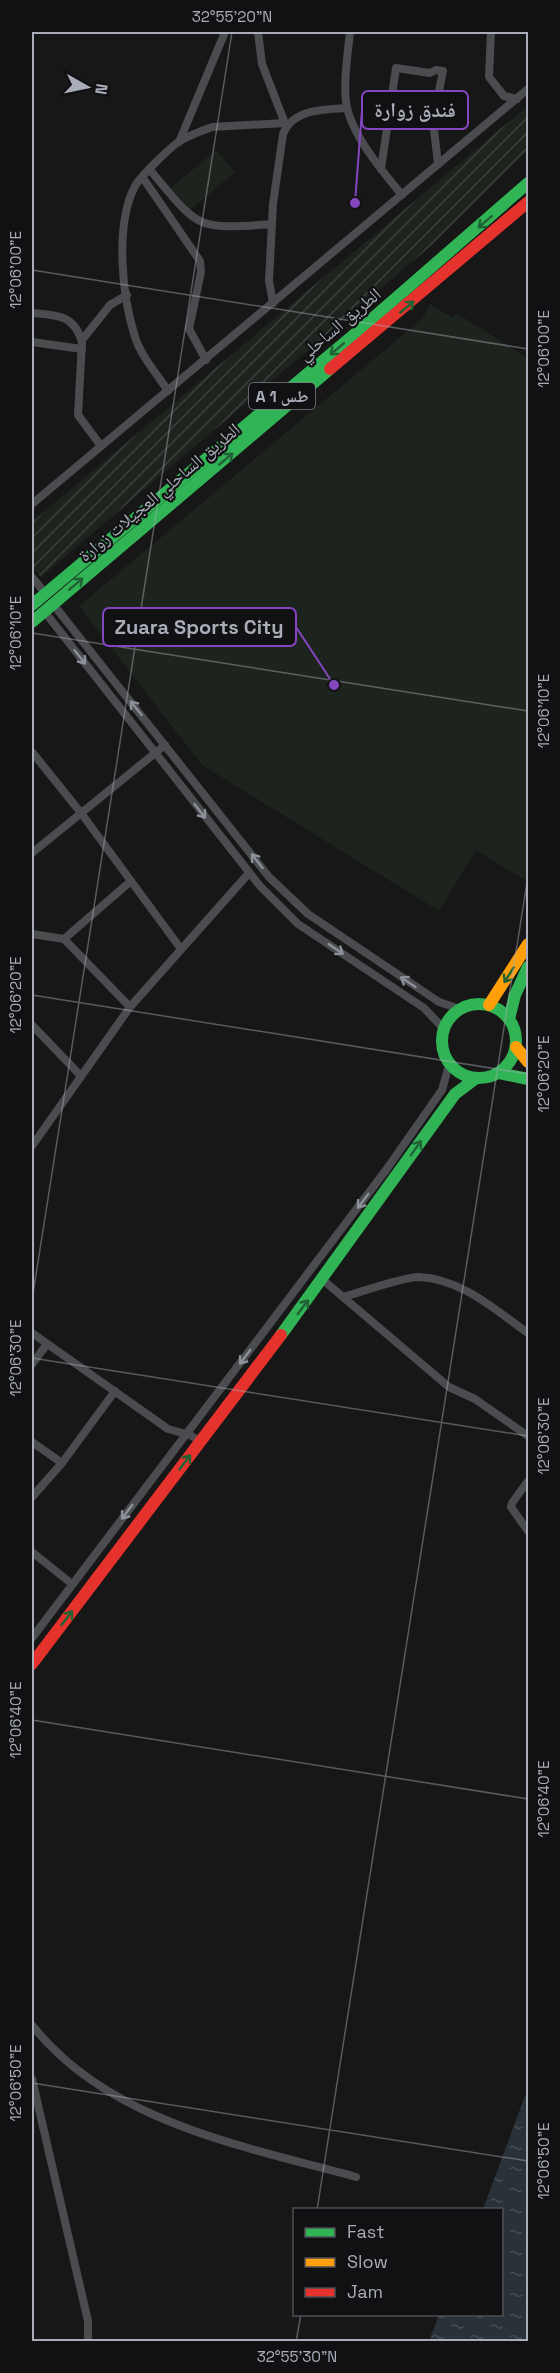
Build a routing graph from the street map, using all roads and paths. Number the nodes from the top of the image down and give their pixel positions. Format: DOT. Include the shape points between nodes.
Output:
graph roads {
  1 [pos="225,32"];
  2 [pos="258,32"];
  3 [pos="350,32"];
  4 [pos="491,32"];
  5 [pos="528,89"];
  6 [pos="517,99"];
  7 [pos="347,108"];
  8 [pos="285,124"];
  9 [pos="179,142"];
  10 [pos="438,164"];
  11 [pos="381,169"];
  12 [pos="150,170"];
  13 [pos="143,178"];
  14 [pos="528,183"];
  15 [pos="402,195"];
  16 [pos="528,202"];
  17 [pos="272,224"];
  18 [pos="127,295"];
  19 [pos="273,303"];
  20 [pos="32,313"];
  21 [pos="32,342"];
  22 [pos="82,344"];
  23 [pos="206,360"];
  24 [pos="168,391"];
  25 [pos="101,446"];
  26 [pos="32,504"];
  27 [pos="32,577"];
  28 [pos="40,602"];
  29 [pos="32,622"];
  30 [pos="165,745"];
  31 [pos="155,753"];
  32 [pos="32,754"];
  33 [pos="81,813"];
  34 [pos="32,853"];
  35 [pos="249,873"];
  36 [pos="131,881"];
  37 [pos="298,906"];
  38 [pos="289,915"];
  39 [pos="32,934"];
  40 [pos="64,939"];
  41 [pos="528,944"];
  42 [pos="181,949"];
  43 [pos="528,967"];
  44 [pos="489,1005"];
  45 [pos="129,1007"];
  46 [pos="460,1009"];
  47 [pos="509,1019"];
  48 [pos="32,1025"];
  49 [pos="443,1028"];
  50 [pos="516,1047"];
  51 [pos="528,1062"];
  52 [pos="449,1065"];
  53 [pos="499,1073"];
  54 [pos="81,1076"];
  55 [pos="476,1079"];
  56 [pos="528,1079"];
  57 [pos="32,1146"];
  58 [pos="323,1280"];
  59 [pos="343,1297"];
  60 [pos="32,1333"];
  61 [pos="528,1333"];
  62 [pos="47,1344"];
  63 [pos="32,1364"];
  64 [pos="115,1391"];
  65 [pos="186,1434"];
  66 [pos="528,1436"];
  67 [pos="32,1442"];
  68 [pos="201,1442"];
  69 [pos="62,1463"];
  70 [pos="528,1481"];
  71 [pos="32,1497"];
  72 [pos="528,1531"];
  73 [pos="32,1552"];
  74 [pos="72,1584"];
  75 [pos="32,1638"];
  76 [pos="32,1664"];
  77 [pos="32,2025"];
  78 [pos="32,2079"];
  79 [pos="356,2176"];
  80 [pos="88,2342"];
  1 -- 9 [label="street"];
  2 -- 8 [label="street" via="262,64"];
  3 -- 7 [label="street"];
  4 -- 6 [label="street" via="489,77 504,96"];
  5 -- 6 [label="street"];
  6 -- 10 [label="street"];
  7 -- 8 [label="street" via="312,111"];
  7 -- 11 [label="street"];
  8 -- 9 [label="street" via="212,127"];
  8 -- 17 [label="street"];
  9 -- 12 [label="street"];
  10 -- 11 [label="street" via="433,121 442,71 396,68"];
  10 -- 15 [label="street"];
  11 -- 15 [label="street"];
  12 -- 13 [label="street"];
  12 -- 17 [label="street" via="201,224 219,228"];
  13 -- 18 [label="street" via="133,188 124,226"];
  13 -- 23 [label="street" via="200,261 189,329"];
  14 -- 28 [label="main road, الطريق الساحلي / A 1 طس, one-way"];
  15 -- 19 [label="street"];
  28 -- 16 [label="main road, الطريق الساحلي العجيلات زوارة / A 1 طس, one-way" via="444,277"];
  17 -- 19 [label="street" via="269,281"];
  18 -- 22 [label="street" via="110,305"];
  18 -- 24 [label="street" via="135,337"];
  19 -- 23 [label="street"];
  20 -- 22 [label="street" via="69,318"];
  21 -- 22 [label="street"];
  22 -- 25 [label="street" via="78,415"];
  23 -- 24 [label="street"];
  24 -- 25 [label="street"];
  25 -- 26 [label="street"];
  27 -- 28 [label="street"];
  28 -- 29 [label="main road, الطريق الساحلي العجيلات زوارة / A 1 طس"];
  30 -- 28 [label="street, one-way"];
  28 -- 31 [label="street, one-way"];
  30 -- 31 [label="street"];
  37 -- 30 [label="street, one-way" via="269,877"];
  31 -- 33 [label="street"];
  31 -- 35 [label="street, one-way"];
  32 -- 33 [label="street"];
  33 -- 34 [label="street"];
  33 -- 36 [label="street"];
  35 -- 38 [label="street"];
  35 -- 42 [label="street"];
  36 -- 40 [label="street"];
  36 -- 42 [label="street"];
  37 -- 38 [label="street"];
  46 -- 37 [label="street, one-way" via="439,1002"];
  38 -- 49 [label="street, one-way" via="424,1008"];
  39 -- 40 [label="street"];
  40 -- 45 [label="street"];
  41 -- 44 [label="main road, one-way"];
  42 -- 45 [label="street"];
  43 -- 47 [label="main road"];
  44 -- 46 [label="main road"];
  44 -- 47 [label="main road"];
  45 -- 54 [label="street"];
  46 -- 49 [label="main road"];
  47 -- 50 [label="main road"];
  48 -- 54 [label="street"];
  49 -- 52 [label="main road" via="442,1047"];
  50 -- 51 [label="main road"];
  50 -- 53 [label="main road"];
  52 -- 55 [label="main road"];
  52 -- 65 [label="street, one-way" via="442,1090 417,1126"];
  53 -- 55 [label="main road"];
  53 -- 56 [label="main road"];
  54 -- 57 [label="street"];
  58 -- 55 [label="main road, one-way" via="455,1094"];
  58 -- 59 [label="street"];
  68 -- 58 [label="main road, one-way"];
  59 -- 61 [label="street" via="417,1277 444,1282 464,1289"];
  59 -- 66 [label="street" via="449,1387 476,1399"];
  60 -- 62 [label="street"];
  62 -- 63 [label="street"];
  62 -- 64 [label="street"];
  64 -- 65 [label="street" via="168,1429"];
  64 -- 69 [label="street"];
  65 -- 68 [label="street"];
  65 -- 74 [label="street, one-way"];
  67 -- 69 [label="street"];
  76 -- 68 [label="main road, one-way"];
  69 -- 71 [label="street"];
  70 -- 72 [label="street" via="511,1507"];
  73 -- 74 [label="street"];
  74 -- 75 [label="street"];
  77 -- 79 [label="street" via="48,2046 95,2083 186,2130"];
  78 -- 80 [label="street" via="88,2321"];
}
